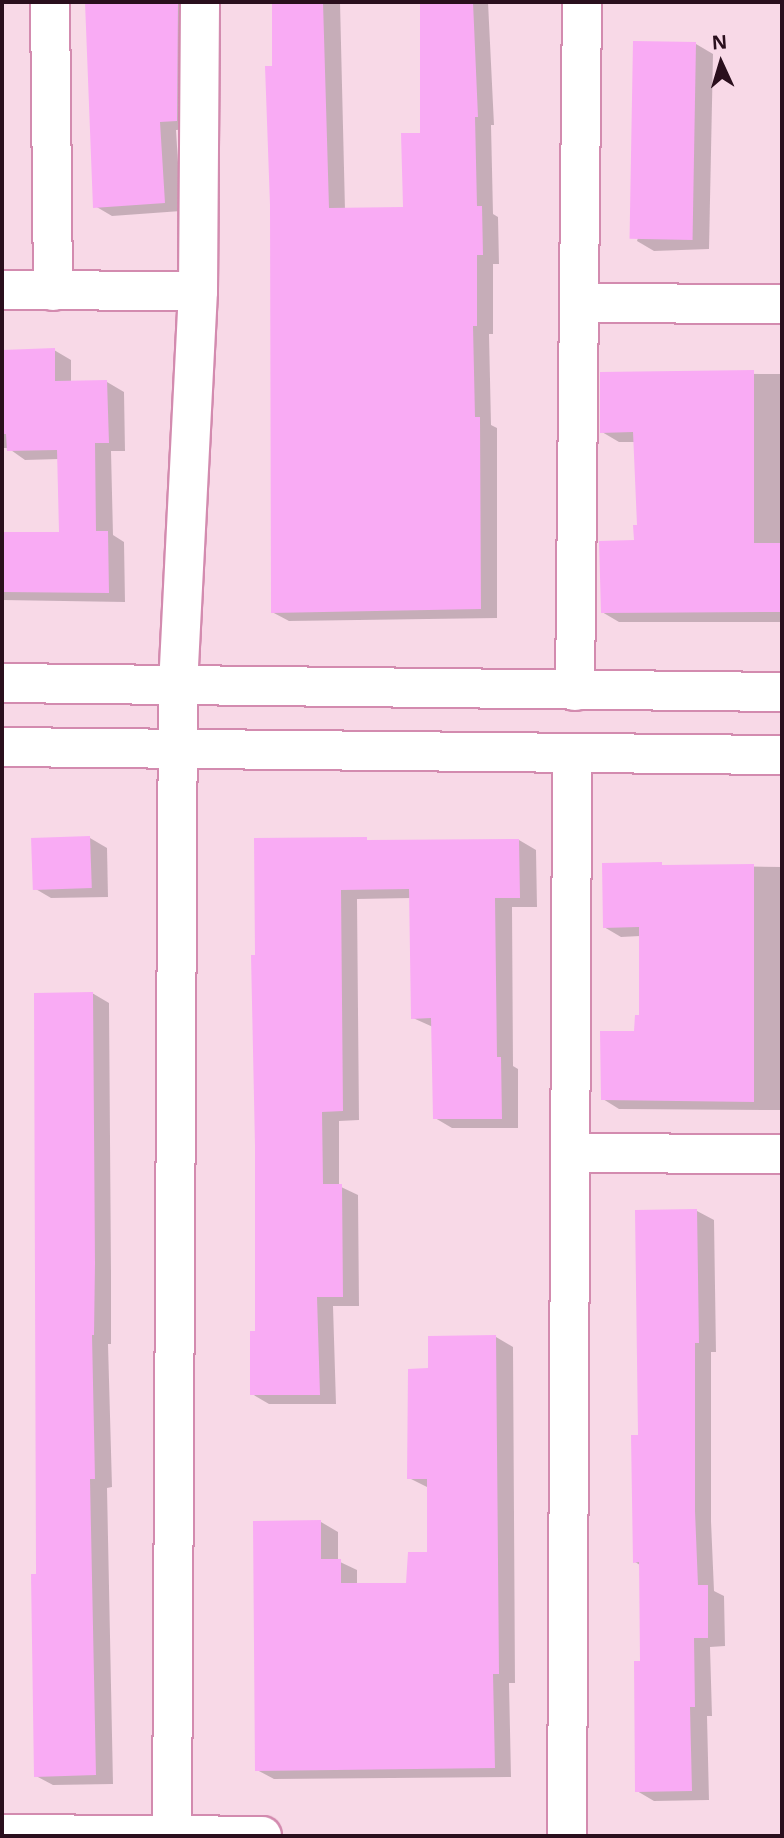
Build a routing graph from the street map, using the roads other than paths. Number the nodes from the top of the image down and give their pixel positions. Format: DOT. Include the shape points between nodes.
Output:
graph roads {
  1 [pos="50,2"];
  2 [pos="200,2"];
  3 [pos="582,2"];
  4 [pos="2,290"];
  5 [pos="53,291"];
  6 [pos="198,291"];
  7 [pos="580,303"];
  8 [pos="782,304"];
  9 [pos="2,683"];
  10 [pos="178,686"];
  11 [pos="575,691"];
  12 [pos="782,692"];
  13 [pos="2,747"];
  14 [pos="179,748"];
  15 [pos="572,755"];
  16 [pos="782,755"];
  17 [pos="572,1153"];
  18 [pos="782,1154"];
  19 [pos="2,1834"];
  20 [pos="172,1836"];
  21 [pos="262,1836"];
  22 [pos="567,1836"];
  1 -- 5 [label="street"];
  2 -- 6 [label="street"];
  3 -- 7 [label="street"];
  4 -- 5 [label="street"];
  5 -- 6 [label="street"];
  6 -- 10 [label="street"];
  7 -- 8 [label="street"];
  7 -- 11 [label="street"];
  9 -- 10 [label="street"];
  10 -- 11 [label="street"];
  10 -- 14 [label="street"];
  11 -- 12 [label="street"];
  13 -- 14 [label="street"];
  14 -- 15 [label="street"];
  14 -- 20 [label="street"];
  15 -- 16 [label="street"];
  15 -- 17 [label="street"];
  17 -- 18 [label="street"];
  17 -- 22 [label="street"];
  19 -- 20 [label="street"];
  20 -- 21 [label="street"];
}
